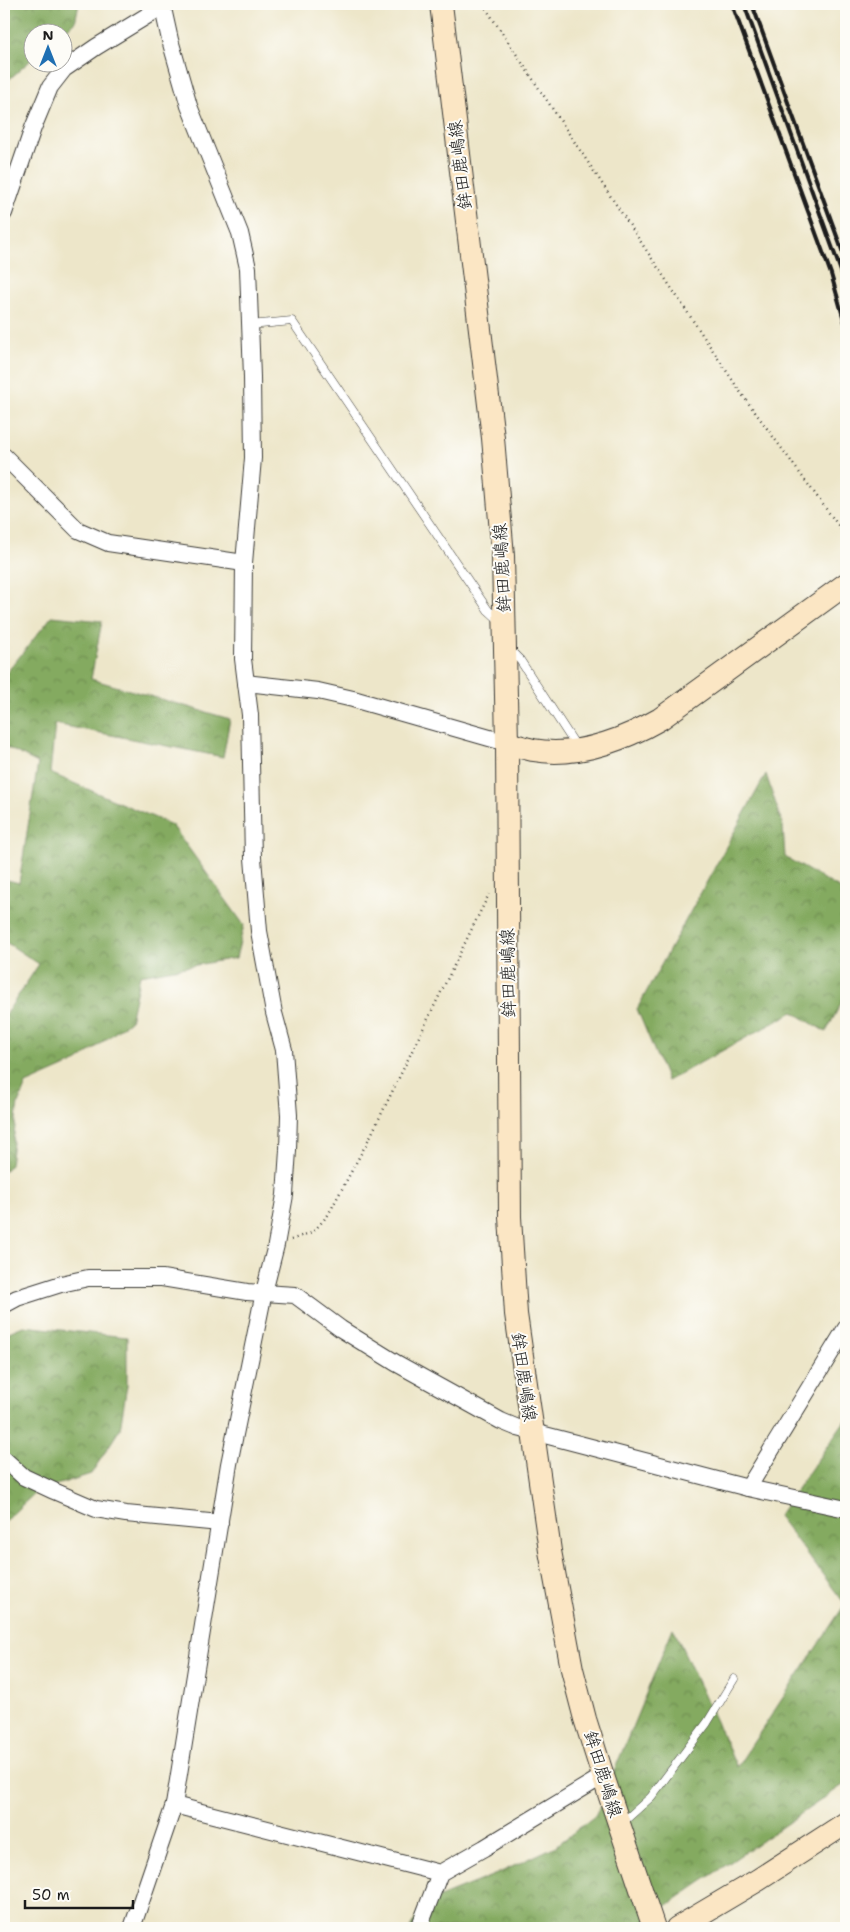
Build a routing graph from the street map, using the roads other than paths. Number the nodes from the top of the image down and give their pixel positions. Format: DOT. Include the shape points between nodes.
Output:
graph roads {
  1 [pos="441,4"];
  2 [pos="163,5"];
  3 [pos="4,213"];
  4 [pos="250,325"];
  5 [pos="4,456"];
  6 [pos="244,563"];
  7 [pos="846,584"];
  8 [pos="505,635"];
  9 [pos="246,683"];
  10 [pos="507,743"];
  11 [pos="578,750"];
  12 [pos="264,1292"];
  13 [pos="4,1305"];
  14 [pos="846,1328"];
  15 [pos="532,1432"];
  16 [pos="4,1459"];
  17 [pos="748,1488"];
  18 [pos="846,1509"];
  19 [pos="220,1523"];
  20 [pos="734,1679"];
  21 [pos="603,1776"];
  22 [pos="174,1805"];
  23 [pos="846,1823"];
  24 [pos="619,1826"];
  25 [pos="440,1873"];
  26 [pos="132,1928"];
  27 [pos="419,1928"];
  28 [pos="654,1928"];
  29 [pos="678,1928"];
  1 -- 8 [label="main road, 鉾田鹿嶋線" via="493,438"];
  2 -- 3 [label="street" via="64,69 50,87"];
  2 -- 4 [label="street" via="189,106 240,233 248,268"];
  4 -- 6 [label="street" via="252,458"];
  4 -- 8 [label="lane" via="292,321"];
  5 -- 6 [label="street" via="78,530 108,543"];
  6 -- 9 [label="street" via="243,660"];
  7 -- 11 [label="main road" via="660,719 622,738"];
  8 -- 10 [label="main road, 鉾田鹿嶋線"];
  8 -- 11 [label="lane"];
  9 -- 10 [label="street" via="353,699"];
  9 -- 12 [label="street" via="250,715 252,858 259,931 284,1050 289,1115 285,1194"];
  10 -- 11 [label="main road" via="547,751"];
  10 -- 15 [label="main road, 鉾田鹿嶋線" via="510,1226 516,1314"];
  12 -- 13 [label="street" via="162,1278 88,1278 17,1298"];
  12 -- 15 [label="street" via="295,1295 341,1329 396,1362 501,1421"];
  12 -- 19 [label="street"];
  14 -- 17 [label="street"];
  15 -- 17 [label="street"];
  15 -- 21 [label="main road, 鉾田鹿嶋線" via="562,1623 585,1719"];
  16 -- 19 [label="street" via="24,1476 96,1508"];
  17 -- 18 [label="street"];
  19 -- 22 [label="street"];
  20 -- 24 [label="lane" via="707,1723 651,1796"];
  21 -- 24 [label="main road, 鉾田鹿嶋線"];
  21 -- 25 [label="street"];
  22 -- 25 [label="street"];
  22 -- 26 [label="street"];
  23 -- 29 [label="main road"];
  24 -- 28 [label="main road, 鉾田鹿嶋線"];
  25 -- 27 [label="street"];
}
